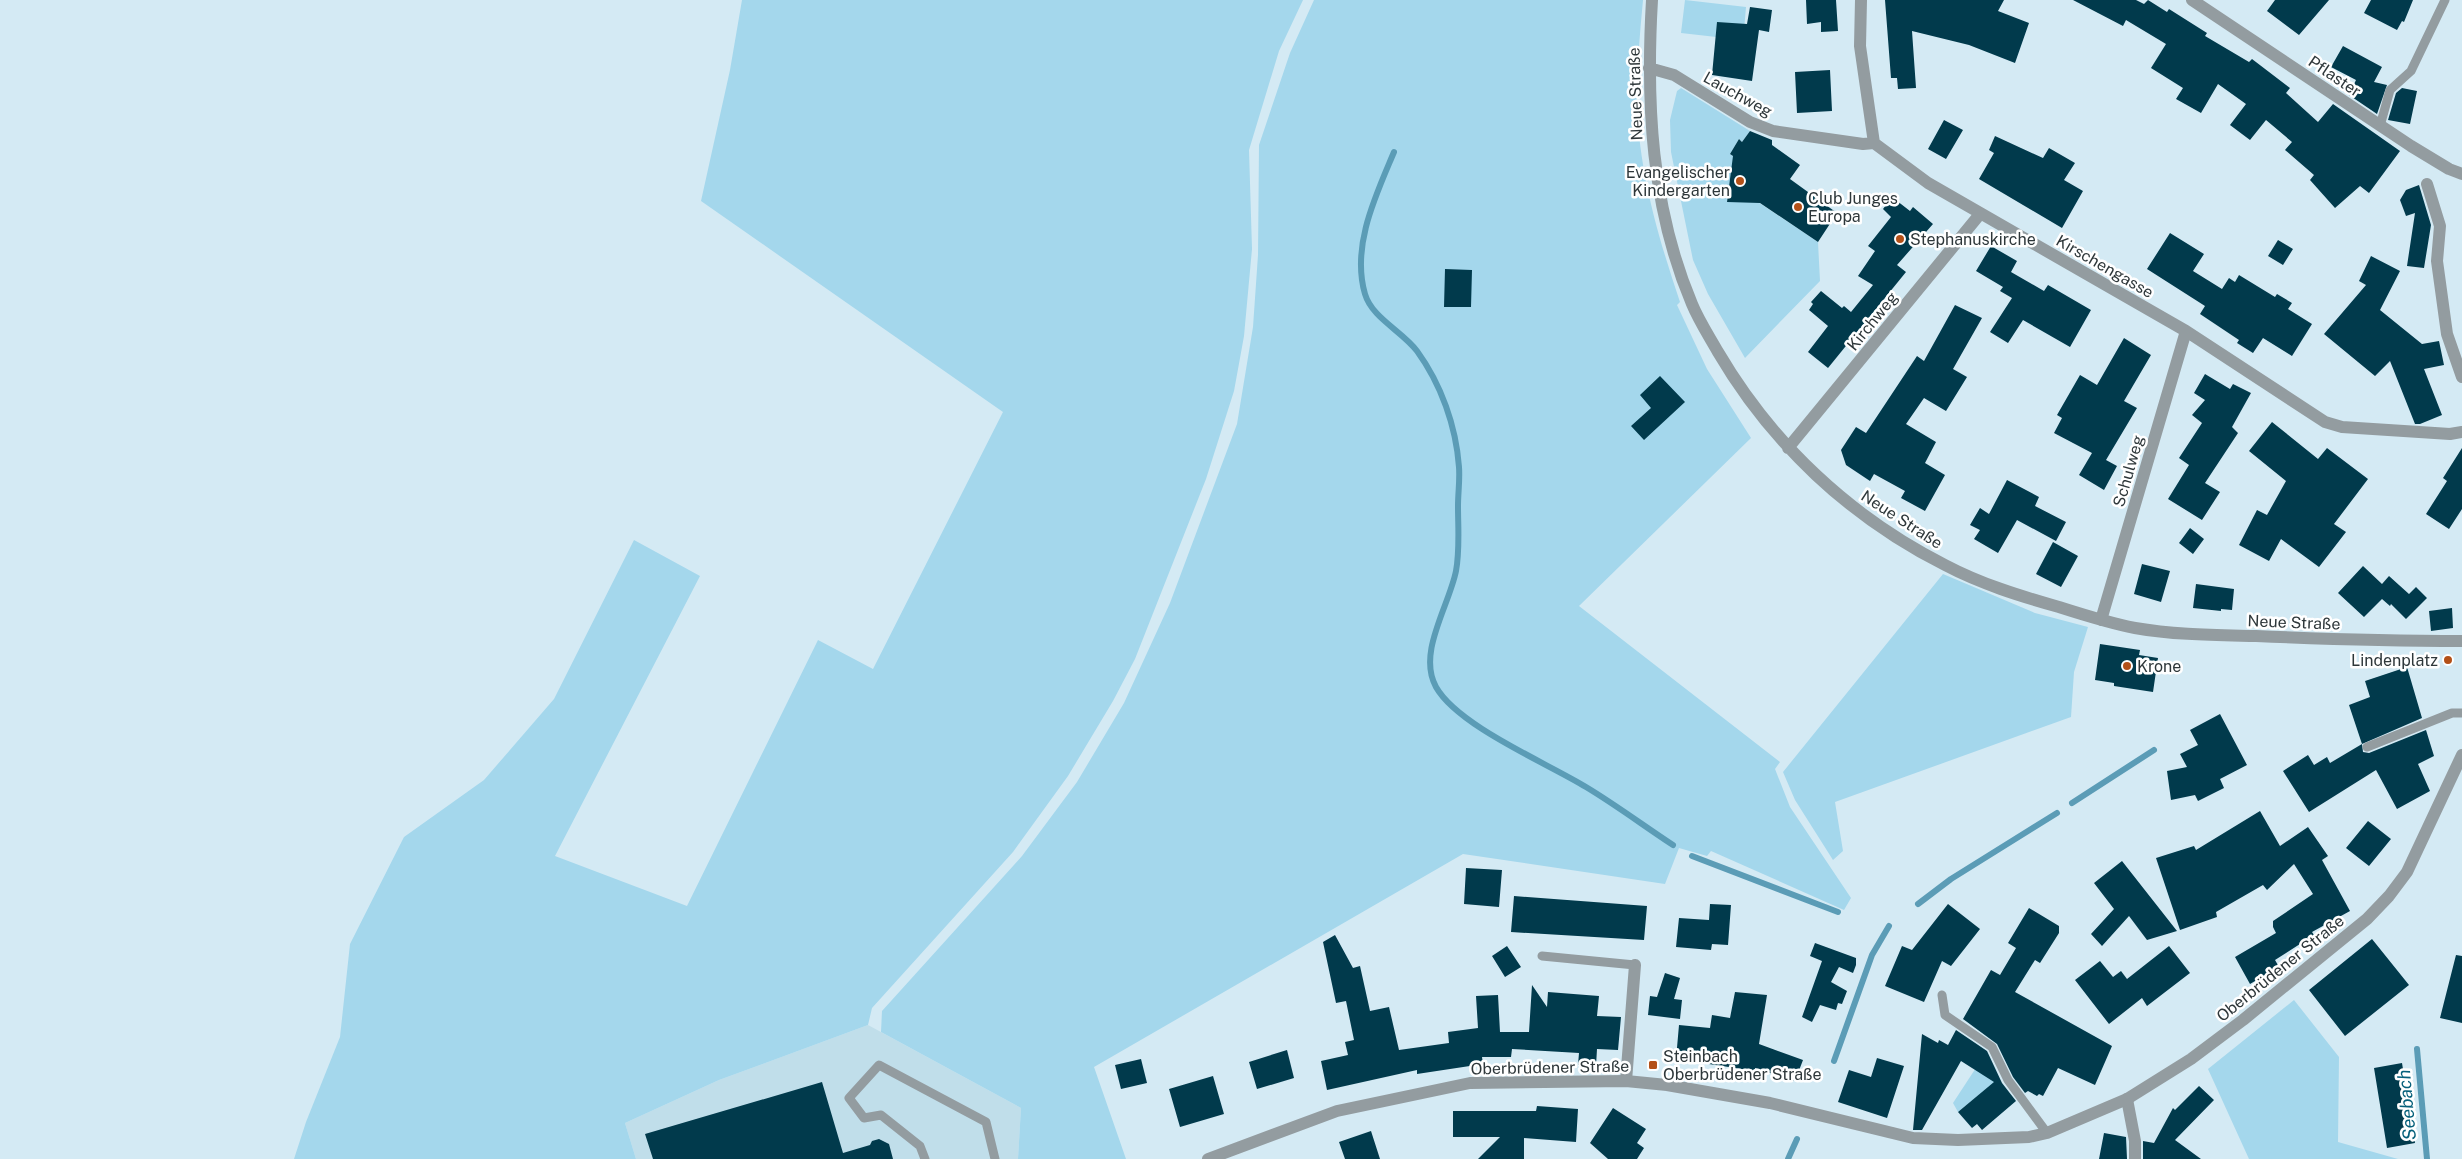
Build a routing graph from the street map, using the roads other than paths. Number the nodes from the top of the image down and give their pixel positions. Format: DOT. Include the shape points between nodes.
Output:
graph roads {
  1 [pos="1652,0"];
  2 [pos="1861,0"];
  3 [pos="2192,0"];
  4 [pos="2445,0"];
  5 [pos="1649,68"];
  6 [pos="2380,126"];
  7 [pos="1874,143"];
  8 [pos="2462,174"];
  9 [pos="2426,184"];
  10 [pos="1980,214"];
  11 [pos="2186,331"];
  12 [pos="2462,378"];
  13 [pos="2462,432"];
  14 [pos="1788,448"];
  15 [pos="2101,620"];
  16 [pos="2462,641"];
  17 [pos="2462,713"];
  18 [pos="2367,747"];
  19 [pos="2462,755"];
  20 [pos="1542,956"];
  21 [pos="1635,965"];
  22 [pos="1942,995"];
  23 [pos="1626,1080"];
  24 [pos="2127,1098"];
  25 [pos="2047,1134"];
  26 [pos="925,1159"];
  27 [pos="995,1159"];
  28 [pos="1208,1159"];
  29 [pos="2135,1159"];
  1 -- 5 [label="street, Neue Straße"];
  2 -- 7 [label="street" via="1860,46"];
  3 -- 6 [label="street, Pflaster"];
  4 -- 6 [label="lane" via="2411,71 2390,90"];
  5 -- 7 [label="street, Lauchweg" via="1674,75 1750,122 1773,132"];
  5 -- 14 [label="street, Neue Straße" via="1649,114 1658,188 1675,256 1693,306 1734,379"];
  6 -- 8 [label="street, Pflaster"];
  7 -- 10 [label="street, Kirschengasse" via="1928,184"];
  9 -- 12 [label="street" via="2440,226 2437,261 2447,334"];
  10 -- 11 [label="street, Kirschengasse"];
  10 -- 14 [label="street, Kirchweg"];
  11 -- 13 [label="street, Kirschengasse" via="2325,422 2342,428"];
  11 -- 15 [label="street, Schulweg"];
  14 -- 15 [label="street, Neue Straße" via="1860,514 1945,566 2021,596"];
  15 -- 16 [label="street, Neue Straße" via="2180,635"];
  17 -- 18 [label="lane" via="2452,713"];
  19 -- 24 [label="street, Oberbrüdener Straße" via="2406,872 2367,919 2191,1059"];
  20 -- 21 [label="lane"];
  21 -- 23 [label="street"];
  22 -- 25 [label="lane" via="1946,1015 1992,1047 2008,1080"];
  23 -- 25 [label="street, Oberbrüdener Straße" via="1770,1103 1913,1138 1958,1140"];
  23 -- 28 [label="street, Oberbrüdener Straße" via="1470,1083 1337,1111"];
  24 -- 25 [label="street, Oberbrüdener Straße"];
  24 -- 29 [label="street"];
  26 -- 27 [label="lane" via="920,1146 881,1115 864,1118 848,1098 879,1065 986,1122"];
}
